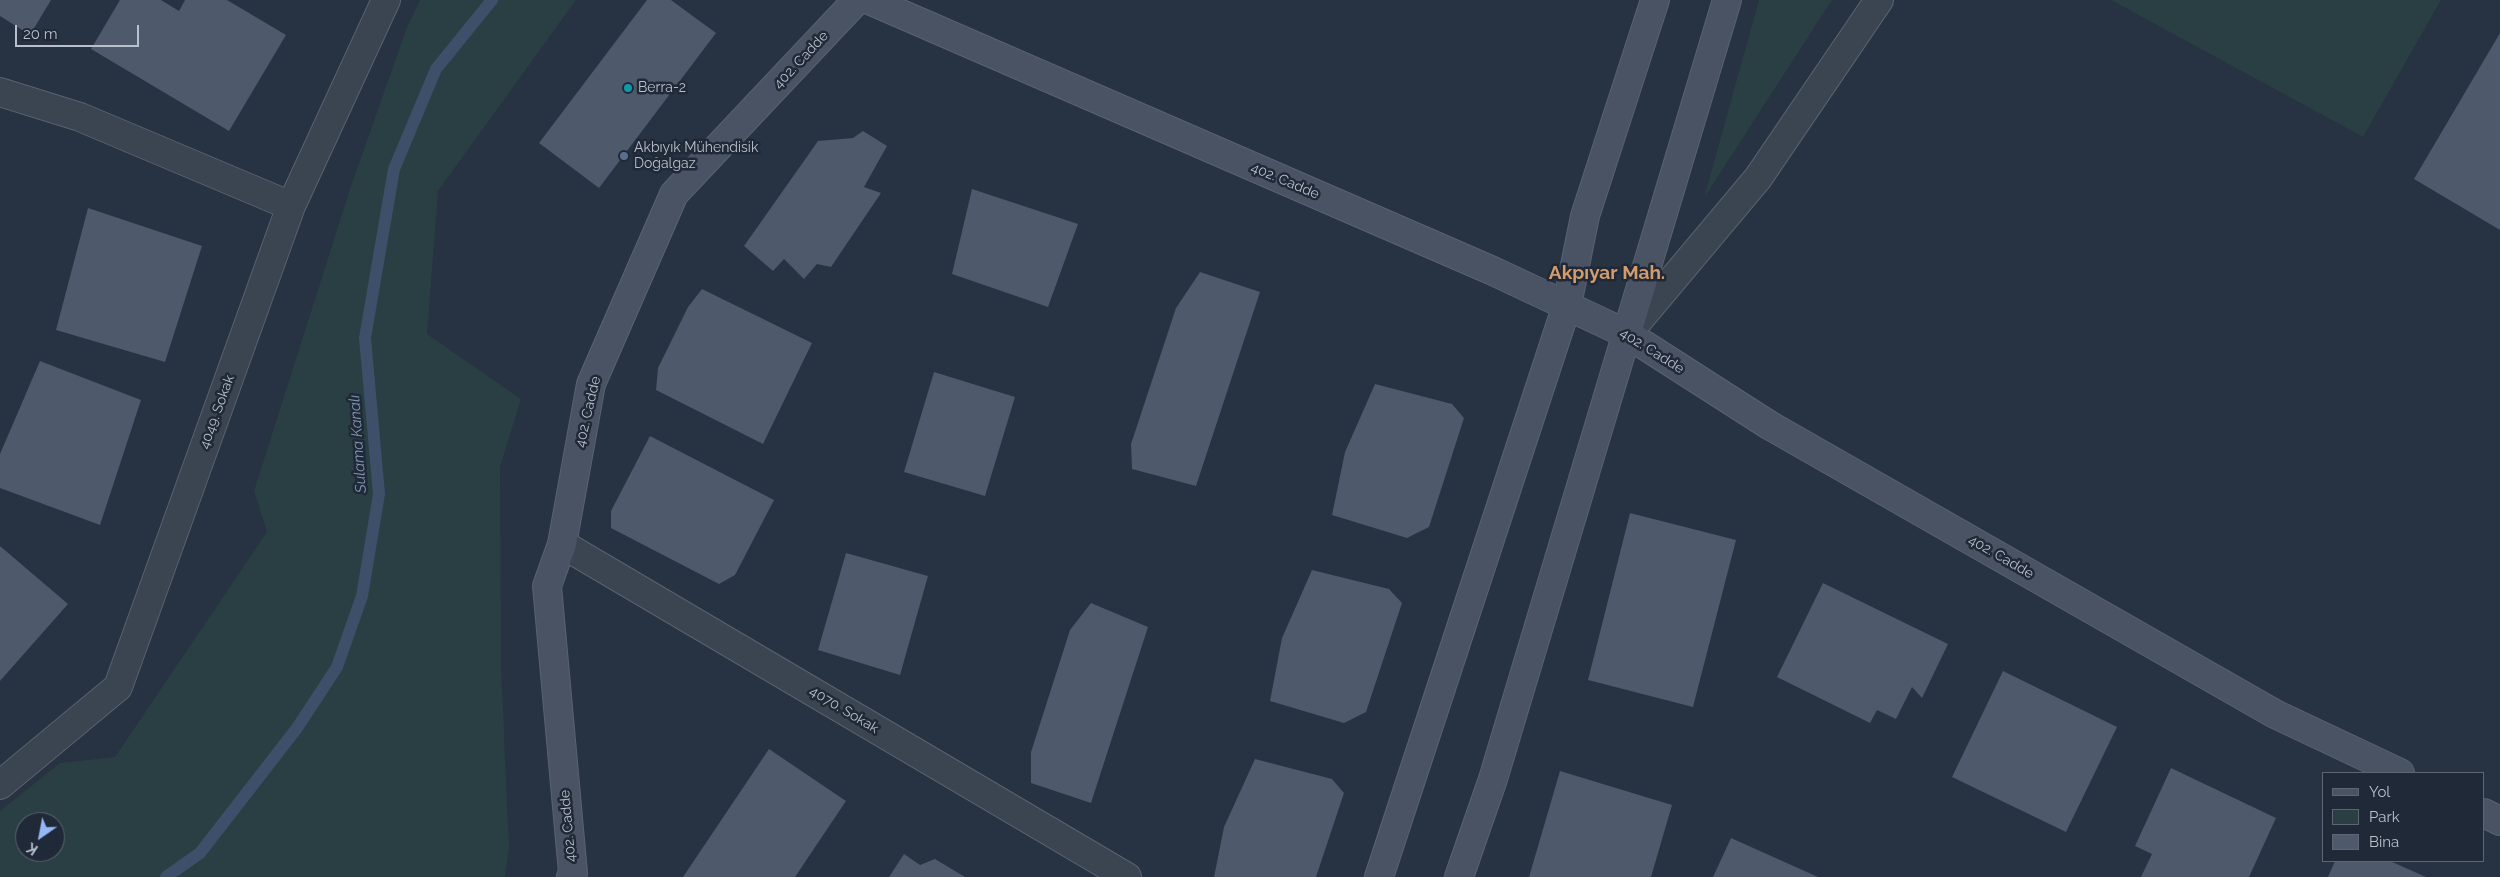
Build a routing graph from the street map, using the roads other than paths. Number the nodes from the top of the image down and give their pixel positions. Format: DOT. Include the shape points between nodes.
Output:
graph roads {
  1 [pos="386,0"];
  2 [pos="857,0"];
  3 [pos="869,0"];
  4 [pos="1655,0"];
  5 [pos="1727,0"];
  6 [pos="1879,0"];
  7 [pos="0,92"];
  8 [pos="291,206"];
  9 [pos="1567,305"];
  10 [pos="1627,334"];
  11 [pos="562,544"];
  12 [pos="2398,772"];
  13 [pos="0,785"];
  14 [pos="2485,814"];
  15 [pos="2500,821"];
  16 [pos="571,877"];
  17 [pos="1127,877"];
  18 [pos="1379,877"];
  19 [pos="1459,877"];
  1 -- 8 [label="street, 4049. Sokak"];
  2 -- 11 [label="street, 402. Cadde" via="674,194 591,384"];
  3 -- 9 [label="street, 402. Cadde"];
  4 -- 9 [label="street" via="1585,216"];
  5 -- 10 [label="street"];
  6 -- 10 [label="street" via="1758,178"];
  7 -- 8 [label="street" via="80,118"];
  8 -- 13 [label="street, 4049. Sokak" via="118,687"];
  9 -- 10 [label="street, 402. Cadde"];
  9 -- 18 [label="street"];
  10 -- 12 [label="street, 402. Cadde" via="1769,425 2267,709"];
  10 -- 19 [label="street" via="1493,779"];
  11 -- 16 [label="street, 402. Cadde" via="547,586"];
  11 -- 17 [label="street, 4070. Sokak"];
  14 -- 15 [label="street"];
}
